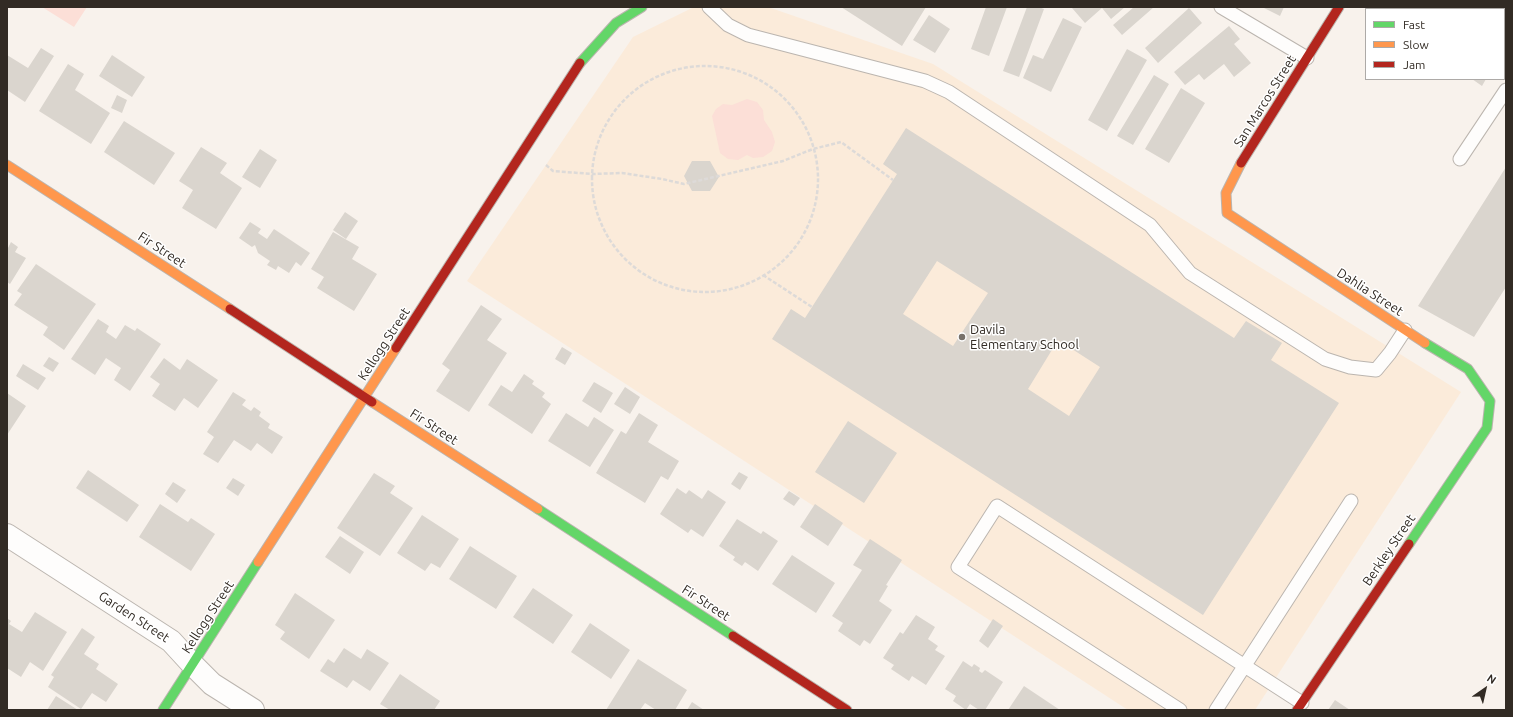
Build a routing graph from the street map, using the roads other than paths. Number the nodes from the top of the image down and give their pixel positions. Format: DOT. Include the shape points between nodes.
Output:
graph roads {
  1 [pos="642,7"];
  2 [pos="709,7"];
  3 [pos="1221,7"];
  4 [pos="1339,7"];
  5 [pos="1307,58"];
  6 [pos="1506,90"];
  7 [pos="1460,159"];
  8 [pos="7,165"];
  9 [pos="1227,214"];
  10 [pos="1405,330"];
  11 [pos="365,397"];
  12 [pos="1490,401"];
  13 [pos="1351,501"];
  14 [pos="7,535"];
  15 [pos="193,665"];
  16 [pos="1245,666"];
  17 [pos="1300,707"];
  18 [pos="164,710"];
  19 [pos="253,710"];
  20 [pos="847,710"];
  21 [pos="1180,710"];
  22 [pos="1216,710"];
  1 -- 11 [label="street, Kellogg Street" via="616,23 579,64"];
  2 -- 10 [label="lane" via="728,25 748,35 925,81 950,92 1150,225 1190,273 1325,359 1350,367 1376,370"];
  3 -- 5 [label="lane"];
  4 -- 5 [label="street, San Marcos Street"];
  5 -- 9 [label="street, San Marcos Street" via="1238,168 1226,193"];
  6 -- 7 [label="lane"];
  8 -- 11 [label="street, Fir Street"];
  9 -- 10 [label="street, Dahlia Street"];
  10 -- 12 [label="street, Dahlia Street" via="1468,369"];
  11 -- 15 [label="street, Kellogg Street"];
  11 -- 20 [label="street, Fir Street"];
  12 -- 17 [label="street, Berkley Street" via="1487,428"];
  13 -- 16 [label="lane"];
  14 -- 15 [label="street, Garden Street" via="171,641"];
  15 -- 18 [label="street, Kellogg Street"];
  15 -- 19 [label="street, Garden Street" via="212,684"];
  16 -- 17 [label="lane"];
  16 -- 21 [label="lane" via="997,506 958,567"];
  16 -- 22 [label="lane"];
}
